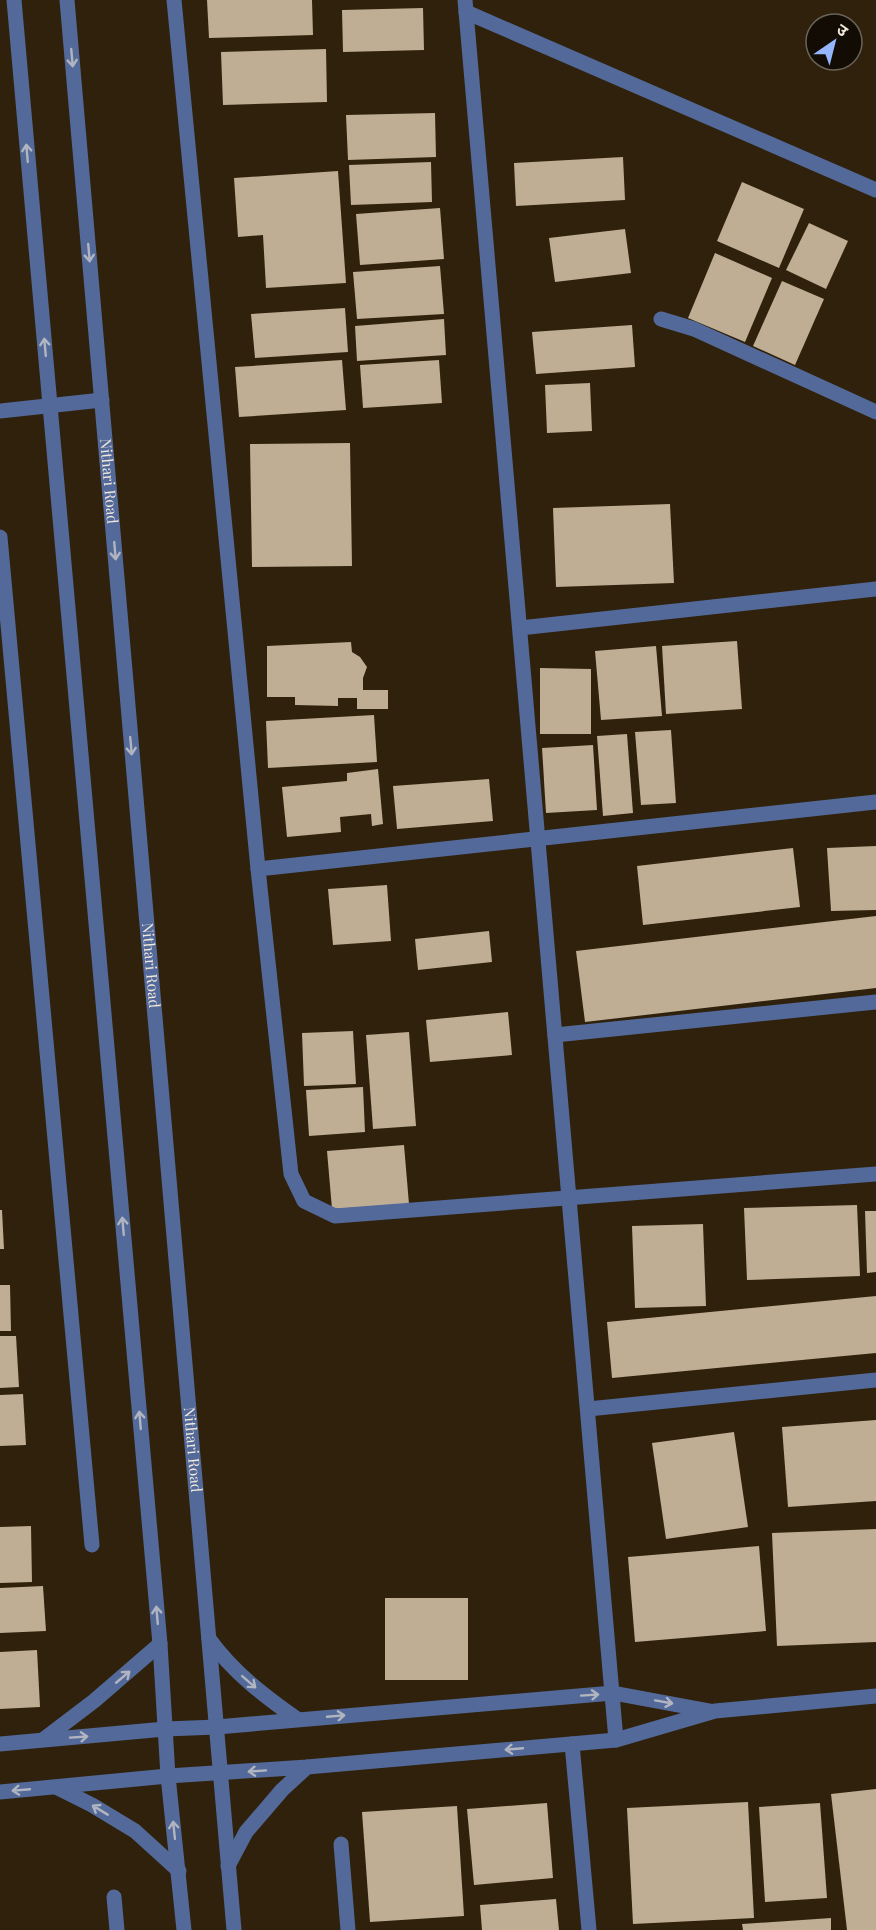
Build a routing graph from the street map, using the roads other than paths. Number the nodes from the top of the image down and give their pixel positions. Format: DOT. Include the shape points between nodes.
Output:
graph roads {
  1 [pos="14,0"];
  2 [pos="67,0"];
  3 [pos="174,0"];
  4 [pos="466,6"];
  5 [pos="876,190"];
  6 [pos="661,320"];
  7 [pos="102,400"];
  8 [pos="50,406"];
  9 [pos="0,411"];
  10 [pos="876,412"];
  11 [pos="0,537"];
  12 [pos="876,589"];
  13 [pos="520,628"];
  14 [pos="876,802"];
  15 [pos="538,839"];
  16 [pos="258,868"];
  17 [pos="876,1002"];
  18 [pos="555,1035"];
  19 [pos="876,1174"];
  20 [pos="568,1198"];
  21 [pos="876,1380"];
  22 [pos="588,1409"];
  23 [pos="92,1545"];
  24 [pos="209,1640"];
  25 [pos="160,1644"];
  26 [pos="613,1693"];
  27 [pos="876,1695"];
  28 [pos="715,1712"];
  29 [pos="297,1719"];
  30 [pos="217,1727"];
  31 [pos="165,1729"];
  32 [pos="44,1739"];
  33 [pos="616,1740"];
  34 [pos="0,1744"];
  35 [pos="572,1744"];
  36 [pos="308,1767"];
  37 [pos="220,1773"];
  38 [pos="168,1776"];
  39 [pos="56,1787"];
  40 [pos="0,1792"];
  41 [pos="341,1844"];
  42 [pos="228,1866"];
  43 [pos="179,1872"];
  44 [pos="114,1897"];
  45 [pos="117,1930"];
  46 [pos="184,1930"];
  47 [pos="234,1930"];
  48 [pos="348,1930"];
  49 [pos="589,1930"];
  8 -- 1 [label="street, one-way"];
  2 -- 7 [label="street, Nithari Road, one-way"];
  3 -- 16 [label="street"];
  4 -- 5 [label="street"];
  4 -- 13 [label="street"];
  6 -- 10 [label="street" via="694,329"];
  7 -- 8 [label="street"];
  7 -- 24 [label="street, Nithari Road, one-way"];
  8 -- 9 [label="street"];
  25 -- 8 [label="street, one-way"];
  11 -- 23 [label="street"];
  12 -- 13 [label="street"];
  13 -- 15 [label="street"];
  14 -- 15 [label="street"];
  15 -- 16 [label="street"];
  15 -- 18 [label="street"];
  16 -- 20 [label="street" via="291,1174 304,1201 335,1216"];
  17 -- 18 [label="street"];
  18 -- 20 [label="street"];
  19 -- 20 [label="street"];
  20 -- 22 [label="street"];
  21 -- 22 [label="street"];
  22 -- 26 [label="street"];
  24 -- 29 [label="street, one-way" via="237,1672"];
  24 -- 30 [label="street, Nithari Road"];
  25 -- 31 [label="street"];
  32 -- 25 [label="street, one-way"];
  26 -- 28 [label="street, one-way"];
  29 -- 26 [label="street, one-way"];
  26 -- 33 [label="street"];
  27 -- 28 [label="street"];
  28 -- 33 [label="street"];
  29 -- 30 [label="street"];
  30 -- 31 [label="street"];
  30 -- 37 [label="street, Nithari Road"];
  32 -- 31 [label="street, one-way"];
  31 -- 38 [label="street"];
  32 -- 34 [label="street"];
  33 -- 35 [label="street"];
  35 -- 36 [label="street, one-way"];
  35 -- 49 [label="street"];
  36 -- 37 [label="street, one-way"];
  36 -- 42 [label="street" via="246,1832"];
  37 -- 38 [label="street"];
  37 -- 42 [label="street, Nithari Road"];
  38 -- 39 [label="street"];
  43 -- 38 [label="street, one-way"];
  39 -- 40 [label="street, one-way"];
  43 -- 39 [label="street, one-way" via="135,1831"];
  41 -- 48 [label="street"];
  42 -- 47 [label="street, Nithari Road"];
  43 -- 46 [label="street"];
  44 -- 45 [label="street"];
}
